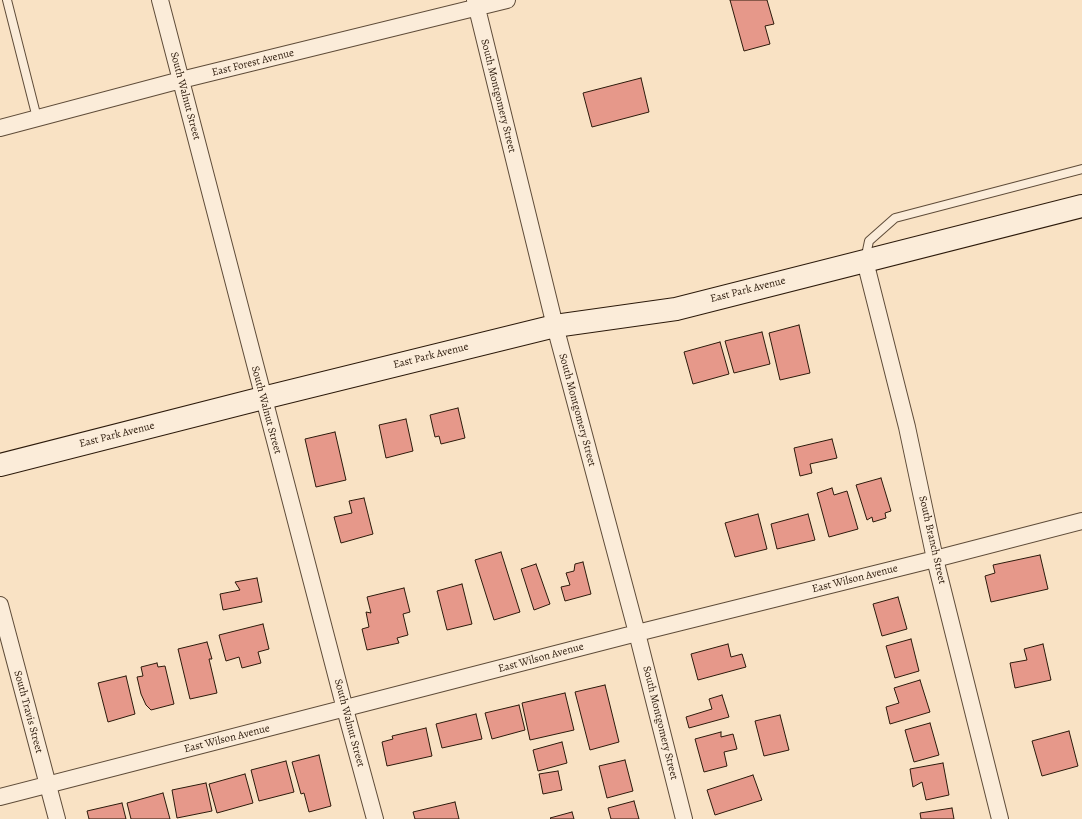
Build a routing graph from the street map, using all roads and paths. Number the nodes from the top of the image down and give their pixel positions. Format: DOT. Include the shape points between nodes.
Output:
graph roads {
  1 [pos="7,0"];
  2 [pos="160,0"];
  3 [pos="507,0"];
  4 [pos="476,4"];
  5 [pos="181,80"];
  6 [pos="37,118"];
  7 [pos="0,128"];
  8 [pos="1082,169"];
  9 [pos="1082,206"];
  10 [pos="865,261"];
  11 [pos="555,326"];
  12 [pos="263,398"];
  13 [pos="0,465"];
  14 [pos="1082,520"];
  15 [pos="935,559"];
  16 [pos="0,605"];
  17 [pos="637,633"];
  18 [pos="345,709"];
  19 [pos="47,786"];
  20 [pos="0,797"];
  21 [pos="57,819"];
  22 [pos="376,819"];
  23 [pos="684,819"];
  24 [pos="1000,819"];
  1 -- 6 [label="lane"];
  2 -- 5 [label="street, South Walnut Street"];
  3 -- 4 [label="street, East Forest Avenue"];
  4 -- 5 [label="street, East Forest Avenue"];
  4 -- 11 [label="street, South Montgomery Street"];
  5 -- 6 [label="street, East Forest Avenue"];
  5 -- 12 [label="street, South Walnut Street"];
  6 -- 7 [label="street, East Forest Avenue"];
  8 -- 10 [label="lane" via="895,218 869,240"];
  9 -- 10 [label="street, East Park Avenue"];
  10 -- 11 [label="street, East Park Avenue" via="676,309"];
  10 -- 15 [label="street, South Branch Street" via="907,427"];
  11 -- 12 [label="street, East Park Avenue"];
  11 -- 17 [label="street, South Montgomery Street"];
  12 -- 13 [label="street, East Park Avenue"];
  12 -- 18 [label="street, South Walnut Street"];
  14 -- 15 [label="street, East Wilson Avenue"];
  15 -- 17 [label="street, East Wilson Avenue"];
  15 -- 24 [label="street, South Branch Street"];
  16 -- 19 [label="street, South Travis Street"];
  17 -- 18 [label="street, East Wilson Avenue"];
  17 -- 23 [label="street, South Montgomery Street"];
  18 -- 19 [label="street, East Wilson Avenue"];
  18 -- 22 [label="street, South Walnut Street"];
  19 -- 20 [label="street, East Wilson Avenue"];
  19 -- 21 [label="street, South Travis Street"];
}
